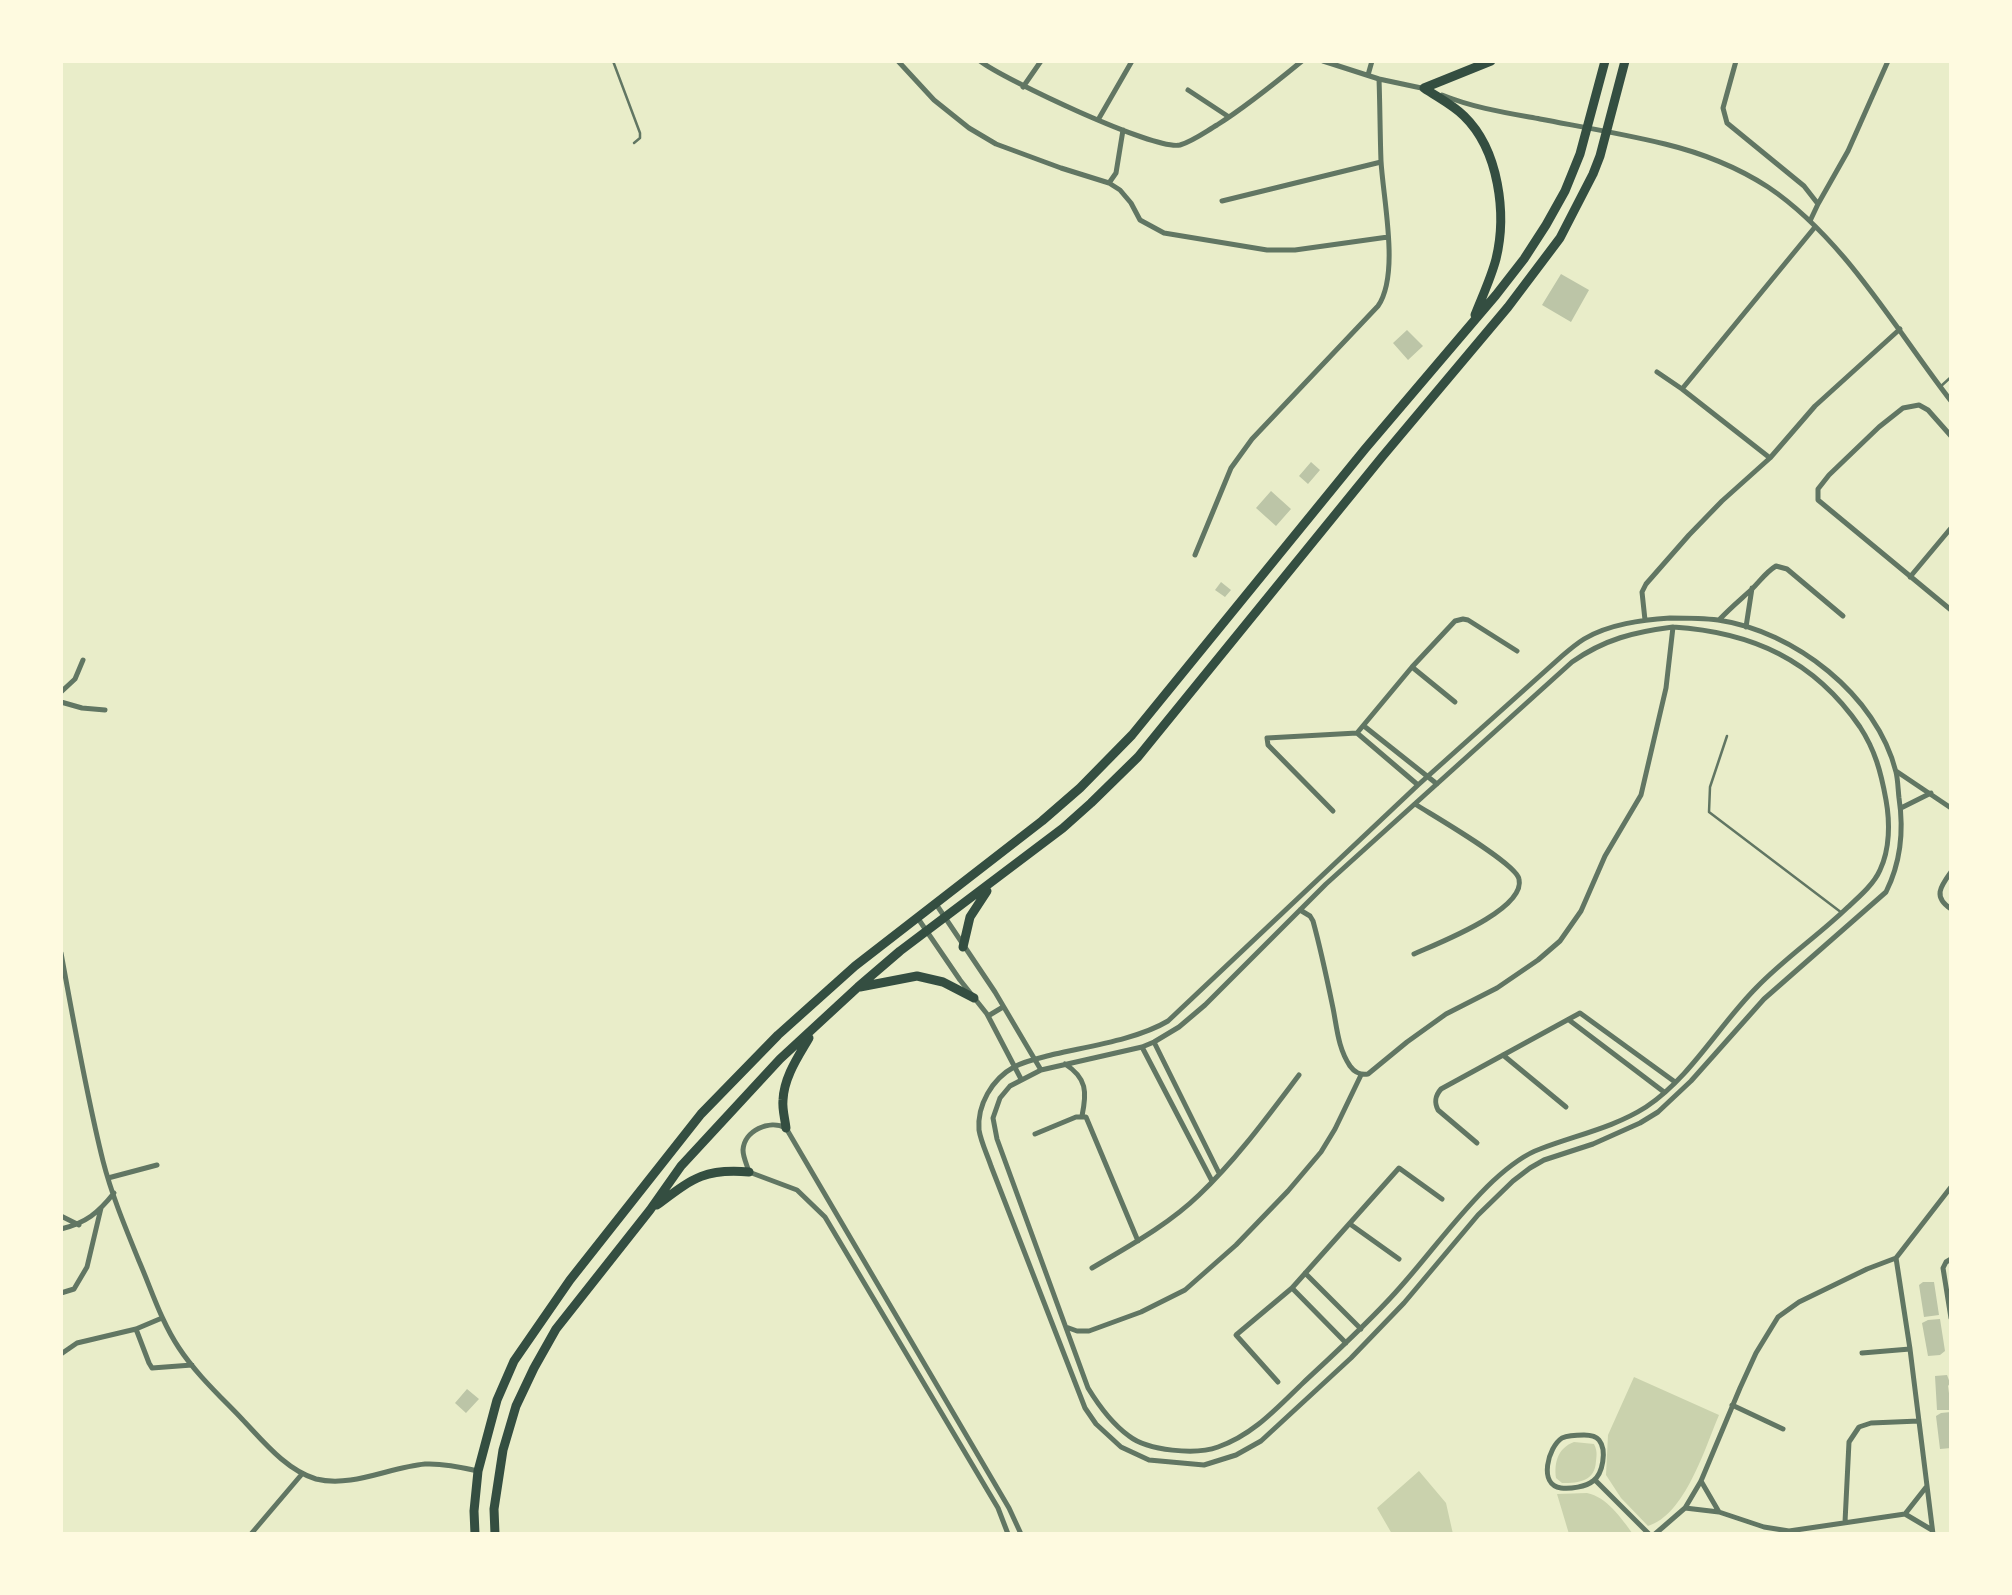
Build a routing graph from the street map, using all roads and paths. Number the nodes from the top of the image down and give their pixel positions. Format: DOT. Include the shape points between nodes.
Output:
graph roads {
  1 [pos="613,61"];
  2 [pos="898,61"];
  3 [pos="980,61"];
  4 [pos="1041,61"];
  5 [pos="1132,61"];
  6 [pos="1302,61"];
  7 [pos="1323,61"];
  8 [pos="1373,61"];
  9 [pos="1491,61"];
  10 [pos="1605,61"];
  11 [pos="1625,61"];
  12 [pos="1736,61"];
  13 [pos="1888,61"];
  14 [pos="1368,75"];
  15 [pos="1379,79"];
  16 [pos="1023,87"];
  17 [pos="1424,88"];
  18 [pos="1188,90"];
  19 [pos="1229,117"];
  20 [pos="1098,120"];
  21 [pos="1123,130"];
  22 [pos="635,144"];
  23 [pos="1381,163"];
  24 [pos="1110,183"];
  25 [pos="1222,201"];
  26 [pos="1818,204"];
  27 [pos="1810,221"];
  28 [pos="1815,227"];
  29 [pos="1388,237"];
  30 [pos="1473,322"];
  31 [pos="1900,329"];
  32 [pos="1657,372"];
  33 [pos="1951,377"];
  34 [pos="1940,387"];
  35 [pos="1682,389"];
  36 [pos="1951,401"];
  37 [pos="1951,436"];
  38 [pos="1770,458"];
  39 [pos="1951,528"];
  40 [pos="1195,555"];
  41 [pos="1910,577"];
  42 [pos="1752,589"];
  43 [pos="1951,610"];
  44 [pos="1843,616"];
  45 [pos="1676,618"];
  46 [pos="1644,620"];
  47 [pos="1718,620"];
  48 [pos="1673,627"];
  49 [pos="1746,627"];
  50 [pos="1517,651"];
  51 [pos="83,660"];
  52 [pos="1412,667"];
  53 [pos="61,692"];
  54 [pos="61,702"];
  55 [pos="1455,702"];
  56 [pos="105,710"];
  57 [pos="1364,726"];
  58 [pos="1357,733"];
  59 [pos="1727,736"];
  60 [pos="1896,771"];
  61 [pos="1429,776"];
  62 [pos="1437,783"];
  63 [pos="1418,785"];
  64 [pos="1931,793"];
  65 [pos="1415,804"];
  66 [pos="1901,808"];
  67 [pos="1951,808"];
  68 [pos="1333,811"];
  69 [pos="1951,872"];
  70 [pos="994,882"];
  71 [pos="936,904"];
  72 [pos="1951,909"];
  73 [pos="1300,910"];
  74 [pos="1842,913"];
  75 [pos="917,917"];
  76 [pos="945,918"];
  77 [pos="927,932"];
  78 [pos="963,947"];
  79 [pos="61,954"];
  80 [pos="1414,954"];
  81 [pos="858,988"];
  82 [pos="974,998"];
  83 [pos="1003,1007"];
  84 [pos="988,1016"];
  85 [pos="1570,1020"];
  86 [pos="814,1030"];
  87 [pos="1153,1042"];
  88 [pos="1142,1047"];
  89 [pos="1503,1055"];
  90 [pos="1033,1059"];
  91 [pos="1065,1064"];
  92 [pos="1014,1067"];
  93 [pos="1041,1070"];
  94 [pos="1298,1074"];
  95 [pos="1361,1075"];
  96 [pos="1021,1079"];
  97 [pos="1675,1083"];
  98 [pos="1664,1092"];
  99 [pos="1566,1107"];
  100 [pos="1082,1116"];
  101 [pos="786,1128"];
  102 [pos="1035,1133"];
  103 [pos="1477,1143"];
  104 [pos="156,1165"];
  105 [pos="749,1172"];
  106 [pos="1219,1173"];
  107 [pos="108,1178"];
  108 [pos="1212,1181"];
  109 [pos="1951,1186"];
  110 [pos="114,1194"];
  111 [pos="1442,1199"];
  112 [pos="102,1208"];
  113 [pos="650,1210"];
  114 [pos="61,1216"];
  115 [pos="1350,1224"];
  116 [pos="79,1225"];
  117 [pos="61,1230"];
  118 [pos="1138,1241"];
  119 [pos="1896,1258"];
  120 [pos="1399,1259"];
  121 [pos="1949,1260"];
  122 [pos="1092,1268"];
  123 [pos="1305,1273"];
  124 [pos="1292,1288"];
  125 [pos="61,1293"];
  126 [pos="162,1318"];
  127 [pos="1951,1318"];
  128 [pos="1066,1327"];
  129 [pos="136,1329"];
  130 [pos="1361,1329"];
  131 [pos="1346,1343"];
  132 [pos="1910,1349"];
  133 [pos="1862,1353"];
  134 [pos="61,1354"];
  135 [pos="192,1365"];
  136 [pos="1278,1381"];
  137 [pos="1732,1405"];
  138 [pos="1919,1421"];
  139 [pos="1783,1429"];
  140 [pos="478,1471"];
  141 [pos="302,1474"];
  142 [pos="1595,1480"];
  143 [pos="1701,1481"];
  144 [pos="1927,1486"];
  145 [pos="1685,1508"];
  146 [pos="1719,1512"];
  147 [pos="1905,1514"];
  148 [pos="1845,1522"];
  149 [pos="1933,1532"];
  150 [pos="251,1534"];
  151 [pos="475,1534"];
  152 [pos="495,1534"];
  153 [pos="1008,1534"];
  154 [pos="1021,1534"];
  155 [pos="1649,1534"];
  156 [pos="1655,1534"];
  1 -- 22 [label="lane" via="640,133"];
  2 -- 24 [label="street" via="934,100 996,144"];
  3 -- 16 [label="street"];
  4 -- 16 [label="street"];
  5 -- 20 [label="street"];
  6 -- 19 [label="street"];
  7 -- 14 [label="street"];
  8 -- 14 [label="street"];
  9 -- 17 [label="main road"];
  10 -- 30 [label="main road" via="1565,191 1524,259"];
  11 -- 70 [label="main road" via="1594,174 1560,238 1508,307 1138,757 1073,820"];
  12 -- 26 [label="street" via="1723,108 1727,123 1804,186"];
  13 -- 26 [label="street" via="1848,151"];
  14 -- 15 [label="street"];
  15 -- 17 [label="street"];
  15 -- 23 [label="street"];
  16 -- 20 [label="street"];
  17 -- 27 [label="street" via="1479,108 1667,145 1723,162 1770,188"];
  17 -- 30 [label="main road" via="1464,116 1480,136 1493,166 1501,205 1500,240"];
  18 -- 19 [label="street"];
  19 -- 21 [label="street" via="1175,146"];
  20 -- 21 [label="street"];
  21 -- 24 [label="street"];
  23 -- 25 [label="street"];
  23 -- 29 [label="street"];
  24 -- 29 [label="street" via="1131,203 1139,220 1164,233 1267,250"];
  26 -- 27 [label="street"];
  27 -- 28 [label="street"];
  28 -- 31 [label="street"];
  28 -- 35 [label="street"];
  29 -- 40 [label="street" via="1385,296 1238,458"];
  30 -- 71 [label="main road" via="1132,736 1042,821"];
  31 -- 34 [label="street"];
  31 -- 38 [label="street" via="1815,406"];
  32 -- 35 [label="street"];
  33 -- 34 [label="lane"];
  34 -- 36 [label="street"];
  35 -- 38 [label="street"];
  37 -- 41 [label="street" via="1928,410 1919,405 1903,408 1818,489 1818,500"];
  38 -- 46 [label="street" via="1722,501 1646,584 1642,592"];
  39 -- 41 [label="street"];
  41 -- 43 [label="street"];
  42 -- 44 [label="street" via="1776,566 1787,569"];
  42 -- 47 [label="street"];
  42 -- 49 [label="street"];
  45 -- 46 [label="street"];
  45 -- 47 [label="street"];
  45 -- 48 [label="street"];
  46 -- 61 [label="street" via="1586,638"];
  47 -- 49 [label="street"];
  48 -- 62 [label="street" via="1634,633 1590,649"];
  48 -- 74 [label="street" via="1741,639 1786,656 1830,689 1870,742 1884,786 1888,838 1871,885"];
  48 -- 95 [label="street" via="1666,688 1641,795 1605,856 1581,911 1560,941 1538,960 1446,1014"];
  49 -- 60 [label="street" via="1786,642 1840,682 1874,722"];
  50 -- 52 [label="street" via="1463,619 1455,621"];
  51 -- 53 [label="street" via="75,679"];
  52 -- 55 [label="street"];
  52 -- 57 [label="street"];
  54 -- 56 [label="street"];
  57 -- 58 [label="street"];
  57 -- 61 [label="street"];
  58 -- 63 [label="street"];
  58 -- 68 [label="street" via="1270,736 1266,741"];
  59 -- 74 [label="lane" via="1710,787 1709,811"];
  60 -- 64 [label="street"];
  60 -- 66 [label="street"];
  61 -- 62 [label="street"];
  61 -- 63 [label="street"];
  62 -- 65 [label="street"];
  63 -- 90 [label="street" via="1168,1021 1148,1031"];
  64 -- 66 [label="street"];
  64 -- 67 [label="street"];
  65 -- 73 [label="street"];
  65 -- 80 [label="street" via="1492,853 1518,875 1520,883 1514,898 1499,911"];
  66 -- 92 [label="street" via="1899,855 1886,892 1764,999 1675,1097 1640,1123 1544,1160 1521,1175 1478,1215 1351,1358 1261,1441 1224,1460 1197,1465 1149,1460 1121,1447 1085,1408 980,1136 980,1113 989,1090"];
  69 -- 72 [label="street" via="1940,894 1940,900"];
  70 -- 76 [label="main road"];
  70 -- 78 [label="main road" via="970,917"];
  71 -- 75 [label="main road"];
  71 -- 76 [label="street"];
  73 -- 87 [label="street" via="1205,1005"];
  73 -- 95 [label="street" via="1313,921 1343,1053"];
  74 -- 97 [label="street" via="1756,988"];
  75 -- 77 [label="street"];
  75 -- 140 [label="main road" via="778,1035 701,1114 570,1280 514,1361 497,1401"];
  76 -- 77 [label="main road"];
  76 -- 78 [label="street"];
  77 -- 81 [label="main road"];
  77 -- 82 [label="street"];
  78 -- 83 [label="street"];
  79 -- 107 [label="street"];
  81 -- 82 [label="main road" via="917,976 943,982"];
  81 -- 86 [label="main road"];
  82 -- 84 [label="street"];
  83 -- 84 [label="street"];
  83 -- 90 [label="street"];
  84 -- 92 [label="street"];
  85 -- 89 [label="street"];
  85 -- 97 [label="street" via="1580,1013"];
  85 -- 98 [label="street"];
  86 -- 101 [label="main road" via="785,1089"];
  86 -- 113 [label="main road" via="719,1124"];
  87 -- 88 [label="street"];
  87 -- 106 [label="street"];
  88 -- 91 [label="street"];
  88 -- 108 [label="street"];
  89 -- 99 [label="street"];
  89 -- 103 [label="street" via="1437,1093 1438,1110"];
  90 -- 92 [label="street"];
  90 -- 93 [label="street"];
  91 -- 93 [label="street"];
  91 -- 100 [label="street" via="1084,1084"];
  92 -- 96 [label="street"];
  93 -- 96 [label="street"];
  94 -- 106 [label="street"];
  95 -- 128 [label="street" via="1321,1152 1236,1245 1185,1290 1089,1331"];
  96 -- 128 [label="street" via="1000,1098 993,1118"];
  97 -- 98 [label="street"];
  98 -- 130 [label="street" via="1641,1110 1601,1129 1539,1149 1494,1180"];
  100 -- 102 [label="street"];
  100 -- 118 [label="street" via="1090,1122"];
  101 -- 105 [label="street" via="772,1125 751,1133 743,1152"];
  101 -- 154 [label="street"];
  104 -- 107 [label="street"];
  105 -- 113 [label="main road" via="711,1172 688,1182"];
  105 -- 153 [label="street" via="797,1190 825,1217 991,1497"];
  106 -- 108 [label="street"];
  107 -- 110 [label="street"];
  108 -- 118 [label="street"];
  109 -- 119 [label="street"];
  110 -- 112 [label="street"];
  110 -- 126 [label="street"];
  111 -- 115 [label="street" via="1399,1168"];
  112 -- 116 [label="street"];
  112 -- 125 [label="street" via="88,1267 74,1289"];
  113 -- 152 [label="main road" via="556,1329 534,1368 503,1450"];
  114 -- 116 [label="street"];
  115 -- 120 [label="street"];
  115 -- 123 [label="street"];
  116 -- 117 [label="street"];
  118 -- 122 [label="street"];
  119 -- 132 [label="street"];
  119 -- 137 [label="street" via="1800,1302 1778,1317"];
  121 -- 127 [label="street" via="1943,1268"];
  123 -- 124 [label="street"];
  123 -- 130 [label="street"];
  124 -- 131 [label="street"];
  124 -- 136 [label="street" via="1236,1335"];
  126 -- 129 [label="street"];
  126 -- 135 [label="street"];
  128 -- 131 [label="street" via="1088,1388 1117,1426 1132,1439 1187,1451 1215,1448 1259,1425"];
  129 -- 134 [label="street" via="77,1343"];
  129 -- 135 [label="street" via="152,1368"];
  130 -- 131 [label="street"];
  132 -- 133 [label="street"];
  132 -- 138 [label="street"];
  135 -- 141 [label="street" via="256,1434"];
  137 -- 139 [label="street"];
  137 -- 143 [label="street"];
  138 -- 144 [label="street"];
  138 -- 148 [label="street" via="1859,1427 1849,1442"];
  140 -- 141 [label="street" via="426,1464 336,1480"];
  140 -- 151 [label="main road"];
  141 -- 150 [label="street"];
  142 -- 142 [label="street" via="1602,1463 1599,1439 1576,1435 1559,1441 1548,1461 1553,1485 1579,1487"];
  142 -- 155 [label="street"];
  143 -- 145 [label="street"];
  143 -- 146 [label="street"];
  144 -- 147 [label="street"];
  144 -- 149 [label="street"];
  145 -- 146 [label="street"];
  145 -- 156 [label="street"];
  146 -- 148 [label="street" via="1788,1531"];
  147 -- 148 [label="street"];
  147 -- 149 [label="street"];
}
